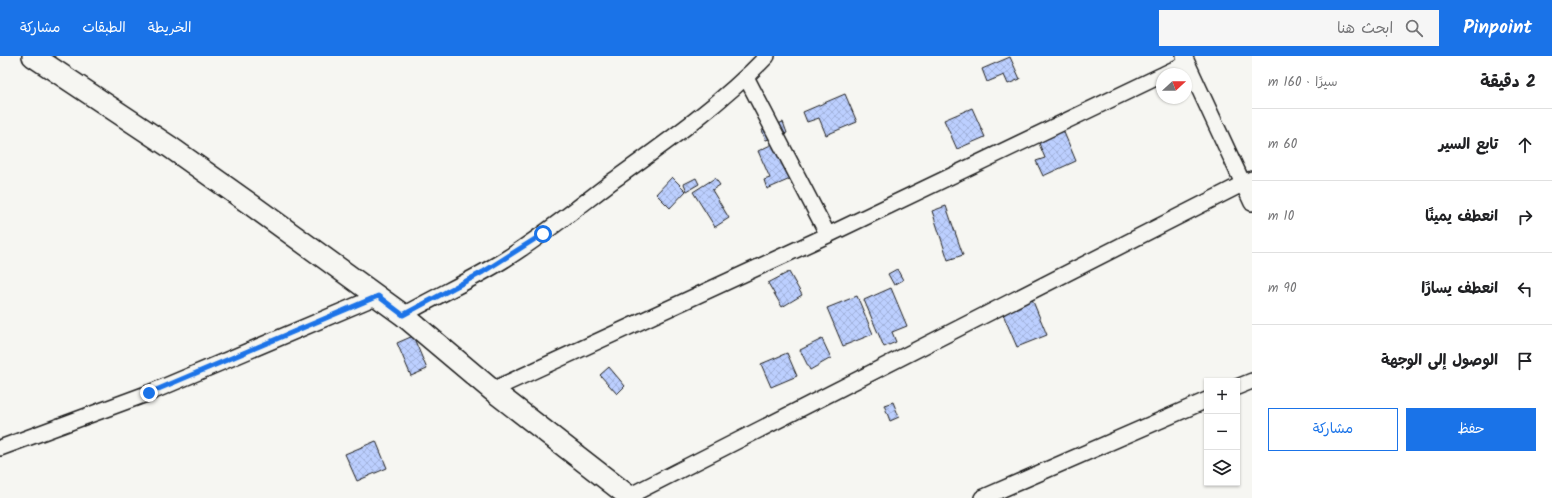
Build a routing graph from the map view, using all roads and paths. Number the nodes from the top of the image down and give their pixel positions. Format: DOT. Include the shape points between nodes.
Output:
graph roads {
  1 [pos="33,56"];
  2 [pos="766,56"];
  3 [pos="1186,59"];
  4 [pos="1172,68"];
  5 [pos="746,77"];
  6 [pos="1156,77"];
  7 [pos="1248,181"];
  8 [pos="1252,203"];
  9 [pos="828,234"];
  10 [pos="378,296"];
  11 [pos="403,315"];
  12 [pos="1252,381"];
  13 [pos="1240,386"];
  14 [pos="492,390"];
  15 [pos="1204,401"];
  16 [pos="0,448"];
  17 [pos="628,497"];
  18 [pos="982,498"];
  1 -- 10 [label="street" via="170,147"];
  2 -- 5 [label="street"];
  3 -- 4 [label="street"];
  3 -- 7 [label="street"];
  5 -- 9 [label="street"];
  5 -- 11 [label="street" via="640,163 543,234 497,264"];
  6 -- 9 [label="street"];
  7 -- 8 [label="street"];
  7 -- 17 [label="street"];
  9 -- 14 [label="street"];
  10 -- 11 [label="street"];
  10 -- 16 [label="street" via="149,393"];
  11 -- 14 [label="street"];
  12 -- 13 [label="street"];
  14 -- 17 [label="street"];
  15 -- 18 [label="street"];
}
